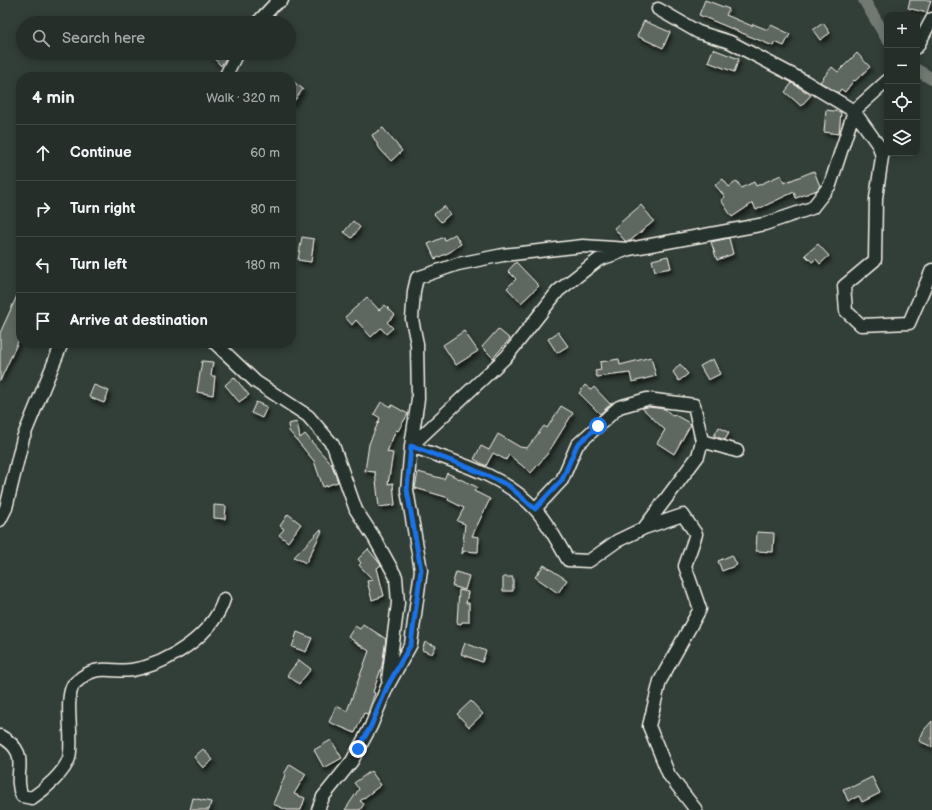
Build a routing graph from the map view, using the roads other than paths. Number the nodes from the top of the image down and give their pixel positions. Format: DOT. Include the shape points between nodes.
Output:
graph roads {
  1 [pos="282,0"];
  2 [pos="658,9"];
  3 [pos="264,16"];
  4 [pos="932,19"];
  5 [pos="920,41"];
  6 [pos="234,60"];
  7 [pos="228,72"];
  8 [pos="884,84"];
  9 [pos="854,111"];
  10 [pos="629,249"];
  11 [pos="932,270"];
  12 [pos="60,348"];
  13 [pos="220,348"];
  14 [pos="702,441"];
  15 [pos="411,446"];
  16 [pos="737,451"];
  17 [pos="535,509"];
  18 [pos="0,520"];
  19 [pos="644,528"];
  20 [pos="224,599"];
  21 [pos="387,687"];
  22 [pos="0,736"];
  23 [pos="318,810"];
  24 [pos="696,810"];
  1 -- 3 [label="street"];
  2 -- 9 [label="street" via="698,32 730,42"];
  4 -- 5 [label="street"];
  6 -- 7 [label="street"];
  8 -- 9 [label="street"];
  9 -- 10 [label="street" via="830,185 812,208 765,224"];
  9 -- 11 [label="street" via="878,146 882,157 876,198 875,260 844,286 846,311 861,325 909,323"];
  10 -- 15 [label="street" via="598,260 558,291 507,356"];
  10 -- 15 [label="street" via="583,246 503,256 458,264 417,278 412,319 417,344 418,399"];
  12 -- 18 [label="street" via="23,438 6,508"];
  13 -- 21 [label="street" via="256,382 308,416 333,444 356,510 396,577 398,603"];
  14 -- 16 [label="street"];
  14 -- 17 [label="street" via="694,405 647,399 619,407 577,445 562,480"];
  14 -- 19 [label="street" via="698,456"];
  15 -- 17 [label="street" via="508,485"];
  15 -- 21 [label="street" via="407,490 421,570 411,644"];
  17 -- 19 [label="street" via="568,560 589,561 617,541"];
  19 -- 24 [label="street" via="683,515 696,534 685,566 700,609 660,681 649,726 669,774"];
  20 -- 22 [label="street" via="204,632 172,657 131,670 105,668 84,676 74,685 70,698 69,759 50,784 32,798 22,796 18,789 21,763 17,749"];
  21 -- 23 [label="street" via="368,733 352,761 323,797"];
}
